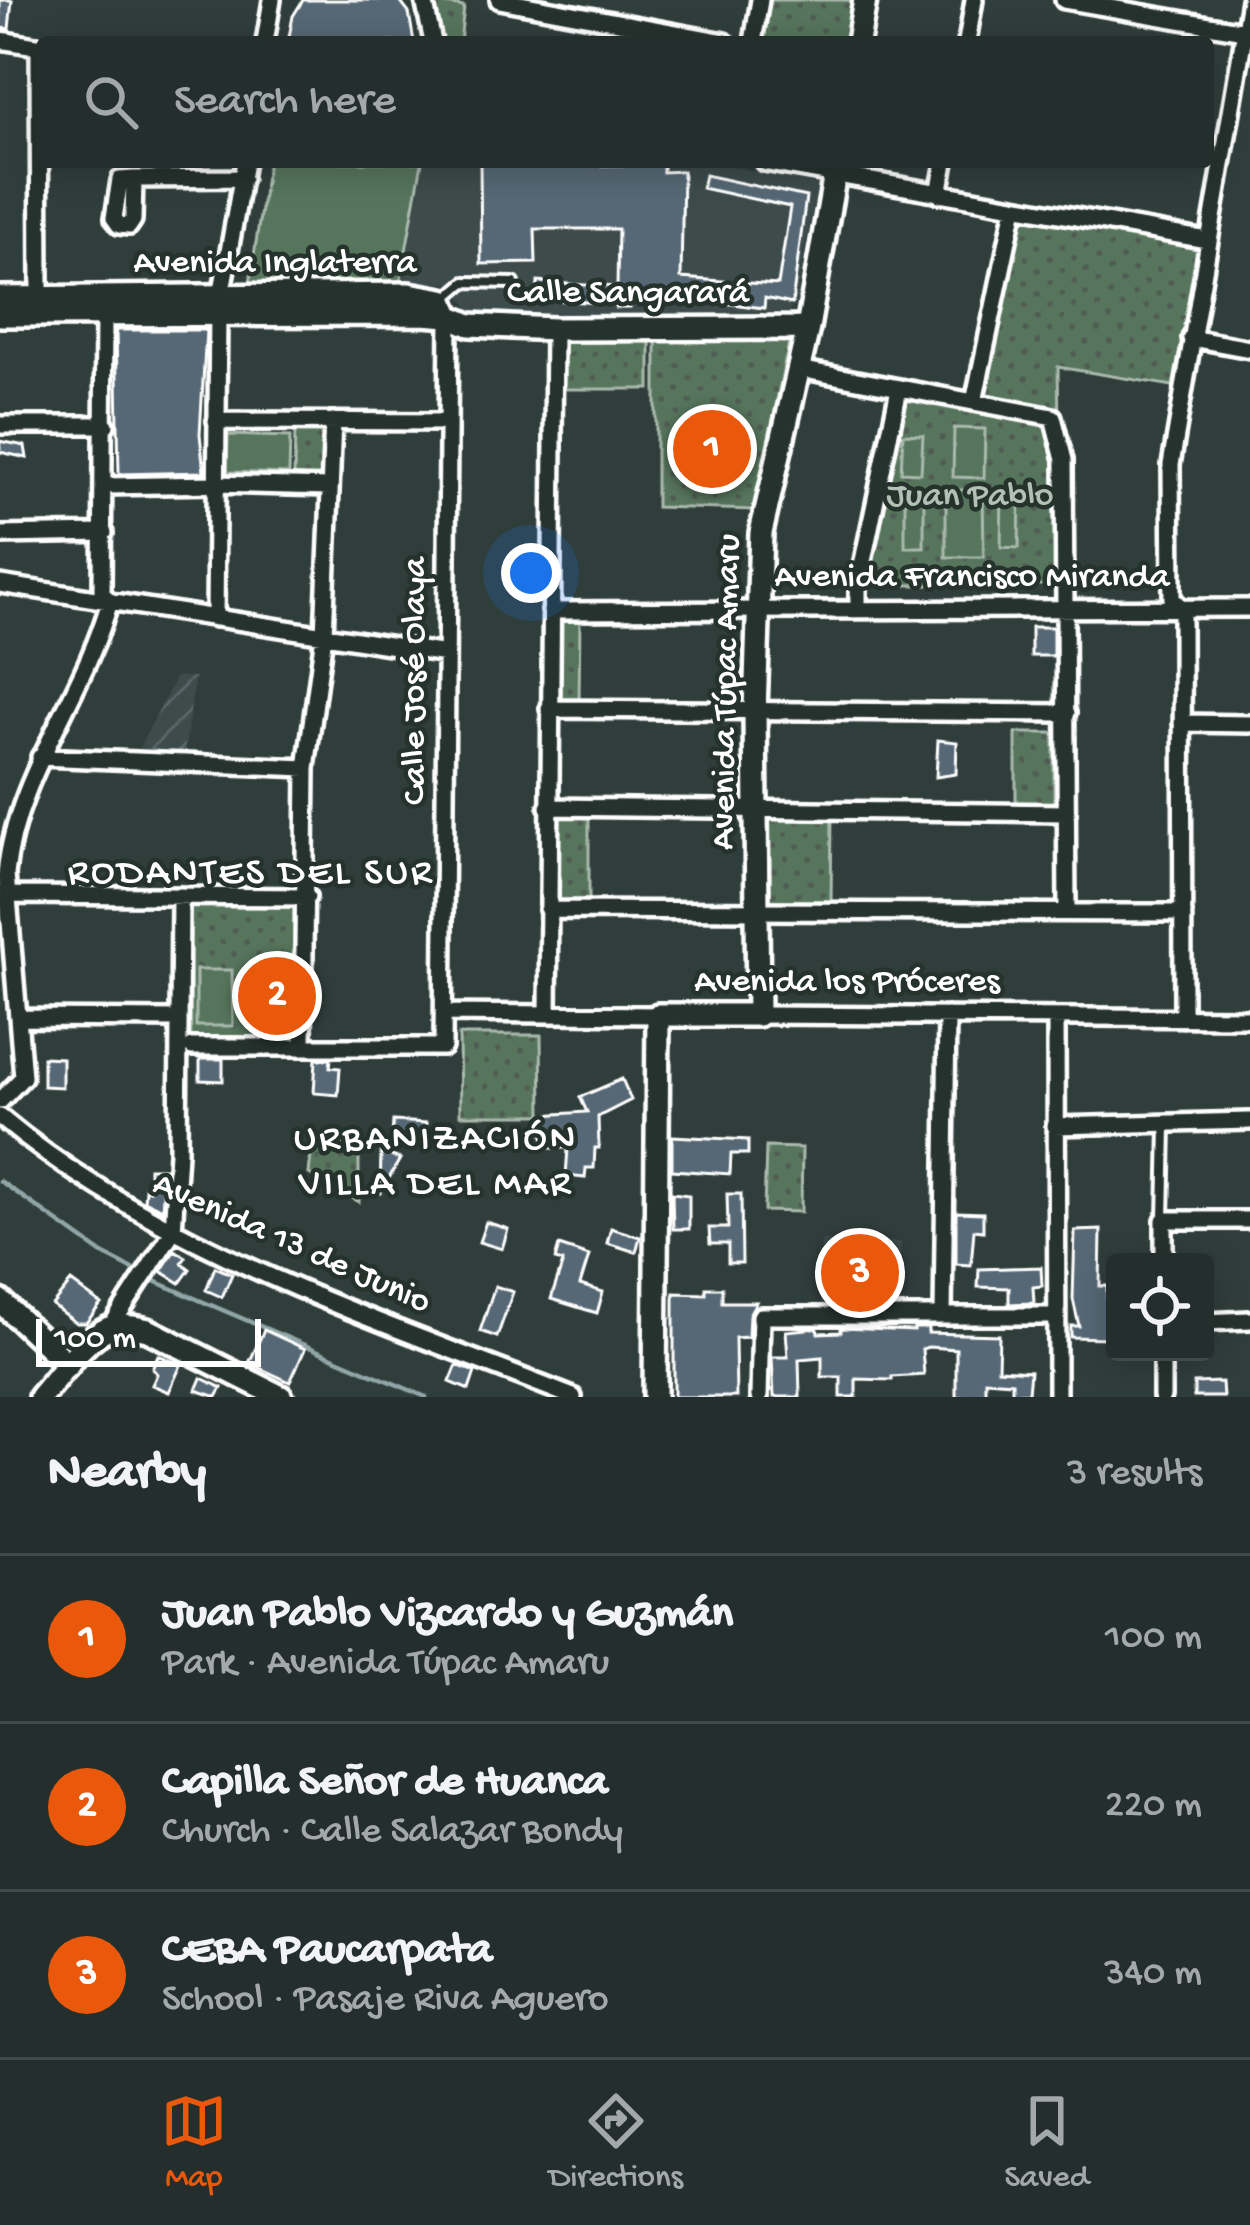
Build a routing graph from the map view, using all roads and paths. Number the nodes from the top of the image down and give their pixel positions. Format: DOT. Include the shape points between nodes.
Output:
graph roads {
  1 [pos="272,0"];
  2 [pos="424,0"];
  3 [pos="500,0"];
  4 [pos="760,0"];
  5 [pos="865,0"];
  6 [pos="974,0"];
  7 [pos="1064,0"];
  8 [pos="1250,0"];
  9 [pos="1244,31"];
  10 [pos="266,36"];
  11 [pos="432,36"];
  12 [pos="693,36"];
  13 [pos="754,36"];
  14 [pos="859,36"];
  15 [pos="968,36"];
  16 [pos="0,40"];
  17 [pos="36,45"];
  18 [pos="1214,132"];
  19 [pos="1227,134"];
  20 [pos="41,168"];
  21 [pos="836,168"];
  22 [pos="944,168"];
  23 [pos="244,170"];
  24 [pos="134,179"];
  25 [pos="939,194"];
  26 [pos="1015,207"];
  27 [pos="1208,239"];
  28 [pos="514,283"];
  29 [pos="0,298"];
  30 [pos="40,298"];
  31 [pos="220,305"];
  32 [pos="446,308"];
  33 [pos="0,315"];
  34 [pos="104,315"];
  35 [pos="808,328"];
  36 [pos="554,329"];
  37 [pos="1191,338"];
  38 [pos="1250,349"];
  39 [pos="800,370"];
  40 [pos="898,389"];
  41 [pos="974,402"];
  42 [pos="216,421"];
  43 [pos="333,422"];
  44 [pos="448,422"];
  45 [pos="0,425"];
  46 [pos="106,425"];
  47 [pos="217,484"];
  48 [pos="105,486"];
  49 [pos="329,487"];
  50 [pos="104,533"];
  51 [pos="0,535"];
  52 [pos="0,584"];
  53 [pos="110,601"];
  54 [pos="1065,607"];
  55 [pos="759,608"];
  56 [pos="858,608"];
  57 [pos="1182,608"];
  58 [pos="1250,608"];
  59 [pos="551,611"];
  60 [pos="215,618"];
  61 [pos="324,635"];
  62 [pos="446,655"];
  63 [pos="549,709"];
  64 [pos="755,711"];
  65 [pos="1067,713"];
  66 [pos="1182,722"];
  67 [pos="1250,724"];
  68 [pos="40,757"];
  69 [pos="306,768"];
  70 [pos="548,807"];
  71 [pos="757,808"];
  72 [pos="1067,813"];
  73 [pos="9,895"];
  74 [pos="180,896"];
  75 [pos="307,897"];
  76 [pos="757,908"];
  77 [pos="548,910"];
  78 [pos="1067,910"];
  79 [pos="1183,913"];
  80 [pos="445,1013"];
  81 [pos="548,1014"];
  82 [pos="658,1015"];
  83 [pos="758,1015"];
  84 [pos="947,1016"];
  85 [pos="1056,1017"];
  86 [pos="18,1018"];
  87 [pos="1183,1018"];
  88 [pos="1250,1018"];
  89 [pos="179,1019"];
  90 [pos="303,1045"];
  91 [pos="192,1047"];
  92 [pos="0,1101"];
  93 [pos="0,1117"];
  94 [pos="1250,1121"];
  95 [pos="1166,1124"];
  96 [pos="1055,1126"];
  97 [pos="1164,1220"];
  98 [pos="1250,1220"];
  99 [pos="170,1238"];
  100 [pos="1164,1253"];
  101 [pos="0,1301"];
  102 [pos="943,1315"];
  103 [pos="1055,1316"];
  104 [pos="1250,1320"];
  105 [pos="1214,1322"];
  106 [pos="110,1328"];
  107 [pos="1162,1361"];
  108 [pos="68,1366"];
  109 [pos="40,1397"];
  110 [pos="281,1397"];
  111 [pos="573,1397"];
  112 [pos="655,1397"];
  113 [pos="759,1397"];
  114 [pos="1057,1397"];
  115 [pos="1162,1397"];
  1 -- 10 [label="street"];
  2 -- 11 [label="street"];
  3 -- 12 [label="street"];
  4 -- 13 [label="street"];
  5 -- 14 [label="street"];
  6 -- 15 [label="street"];
  7 -- 9 [label="street"];
  8 -- 9 [label="street"];
  9 -- 19 [label="street"];
  16 -- 17 [label="street"];
  18 -- 19 [label="street"];
  19 -- 27 [label="street"];
  20 -- 30 [label="street"];
  21 -- 25 [label="street"];
  21 -- 35 [label="street, Avenida Túpac Amaru"];
  22 -- 25 [label="street"];
  23 -- 24 [label="street"];
  23 -- 31 [label="street"];
  25 -- 26 [label="street"];
  26 -- 27 [label="street"];
  26 -- 41 [label="street"];
  27 -- 37 [label="street"];
  28 -- 32 [label="lane" via="465,282"];
  29 -- 30 [label="street, Avenida Inglaterra"];
  30 -- 31 [label="street, Avenida Inglaterra"];
  31 -- 32 [label="street, Avenida Inglaterra"];
  31 -- 34 [label="street, Avenida Inglaterra"];
  31 -- 42 [label="street"];
  32 -- 36 [label="street, Calle Sangarará" via="470,326"];
  32 -- 44 [label="street, Calle José Olaya"];
  33 -- 34 [label="street, Avenida Inglaterra"];
  34 -- 46 [label="street"];
  35 -- 36 [label="street, Calle Sangarará"];
  35 -- 39 [label="street, Avenida Túpac Amaru"];
  36 -- 59 [label="street"];
  37 -- 38 [label="street"];
  37 -- 57 [label="street" via="1171,465 1172,599"];
  39 -- 40 [label="street"];
  39 -- 55 [label="street, Avenida Túpac Amaru" via="761,533"];
  40 -- 41 [label="street"];
  40 -- 56 [label="street"];
  41 -- 54 [label="street" via="1053,417 1064,460"];
  42 -- 43 [label="street"];
  42 -- 47 [label="street"];
  43 -- 44 [label="street"];
  43 -- 49 [label="street"];
  44 -- 62 [label="street, Calle José Olaya"];
  45 -- 46 [label="street"];
  46 -- 48 [label="street"];
  47 -- 48 [label="street"];
  47 -- 49 [label="street"];
  47 -- 60 [label="street"];
  48 -- 50 [label="street"];
  49 -- 61 [label="street"];
  50 -- 51 [label="street"];
  50 -- 53 [label="street" via="102,594"];
  52 -- 53 [label="street"];
  53 -- 60 [label="street"];
  53 -- 68 [label="street"];
  54 -- 56 [label="street, Avenida Francisco Miranda"];
  54 -- 57 [label="street, Avenida Francisco Miranda"];
  54 -- 65 [label="street"];
  55 -- 56 [label="street, Avenida Francisco Miranda"];
  55 -- 59 [label="street, Avenida Francisco Miranda"];
  55 -- 64 [label="street, Avenida Túpac Amaru"];
  57 -- 58 [label="street, Avenida Francisco Miranda"];
  57 -- 66 [label="street"];
  59 -- 63 [label="street"];
  60 -- 61 [label="street"];
  61 -- 62 [label="street"];
  61 -- 69 [label="street"];
  62 -- 80 [label="street, Calle José Olaya"];
  63 -- 64 [label="street"];
  63 -- 70 [label="street"];
  64 -- 65 [label="street"];
  64 -- 71 [label="street, Avenida Túpac Amaru"];
  65 -- 72 [label="street"];
  66 -- 67 [label="street"];
  66 -- 79 [label="street"];
  68 -- 69 [label="street"];
  68 -- 73 [label="street" via="8,855"];
  69 -- 75 [label="street"];
  70 -- 71 [label="street"];
  70 -- 77 [label="street"];
  71 -- 72 [label="street"];
  71 -- 76 [label="street, Avenida Túpac Amaru"];
  72 -- 78 [label="street"];
  73 -- 74 [label="street"];
  73 -- 86 [label="street"];
  74 -- 75 [label="street"];
  74 -- 89 [label="street"];
  75 -- 90 [label="street"];
  76 -- 77 [label="street"];
  76 -- 78 [label="street"];
  76 -- 83 [label="street, Avenida Túpac Amaru"];
  77 -- 81 [label="street"];
  78 -- 79 [label="street"];
  79 -- 87 [label="street"];
  80 -- 81 [label="street, Avenida los Próceres"];
  80 -- 90 [label="street, Calle José Olaya" via="443,1047"];
  81 -- 82 [label="street, Avenida los Próceres"];
  82 -- 83 [label="street, Avenida los Próceres"];
  82 -- 112 [label="street"];
  83 -- 84 [label="street, Avenida los Próceres"];
  84 -- 85 [label="street, Avenida los Próceres"];
  84 -- 102 [label="street"];
  85 -- 87 [label="street, Avenida los Próceres"];
  85 -- 96 [label="street"];
  86 -- 89 [label="street"];
  86 -- 92 [label="street" via="23,1077"];
  87 -- 88 [label="street, Avenida los Próceres"];
  89 -- 99 [label="street"];
  90 -- 91 [label="street"];
  93 -- 99 [label="street, Avenida 13 de Junio"];
  94 -- 95 [label="street"];
  95 -- 96 [label="street"];
  95 -- 97 [label="lane"];
  96 -- 103 [label="street"];
  97 -- 98 [label="street"];
  97 -- 100 [label="street"];
  99 -- 106 [label="street"];
  99 -- 111 [label="street, Avenida 13 de Junio"];
  101 -- 108 [label="street"];
  102 -- 103 [label="street"];
  102 -- 113 [label="street" via="761,1316"];
  103 -- 114 [label="street"];
  104 -- 105 [label="street"];
  106 -- 108 [label="street"];
  106 -- 110 [label="street" via="148,1330"];
  107 -- 115 [label="street"];
  108 -- 109 [label="street"];
}
